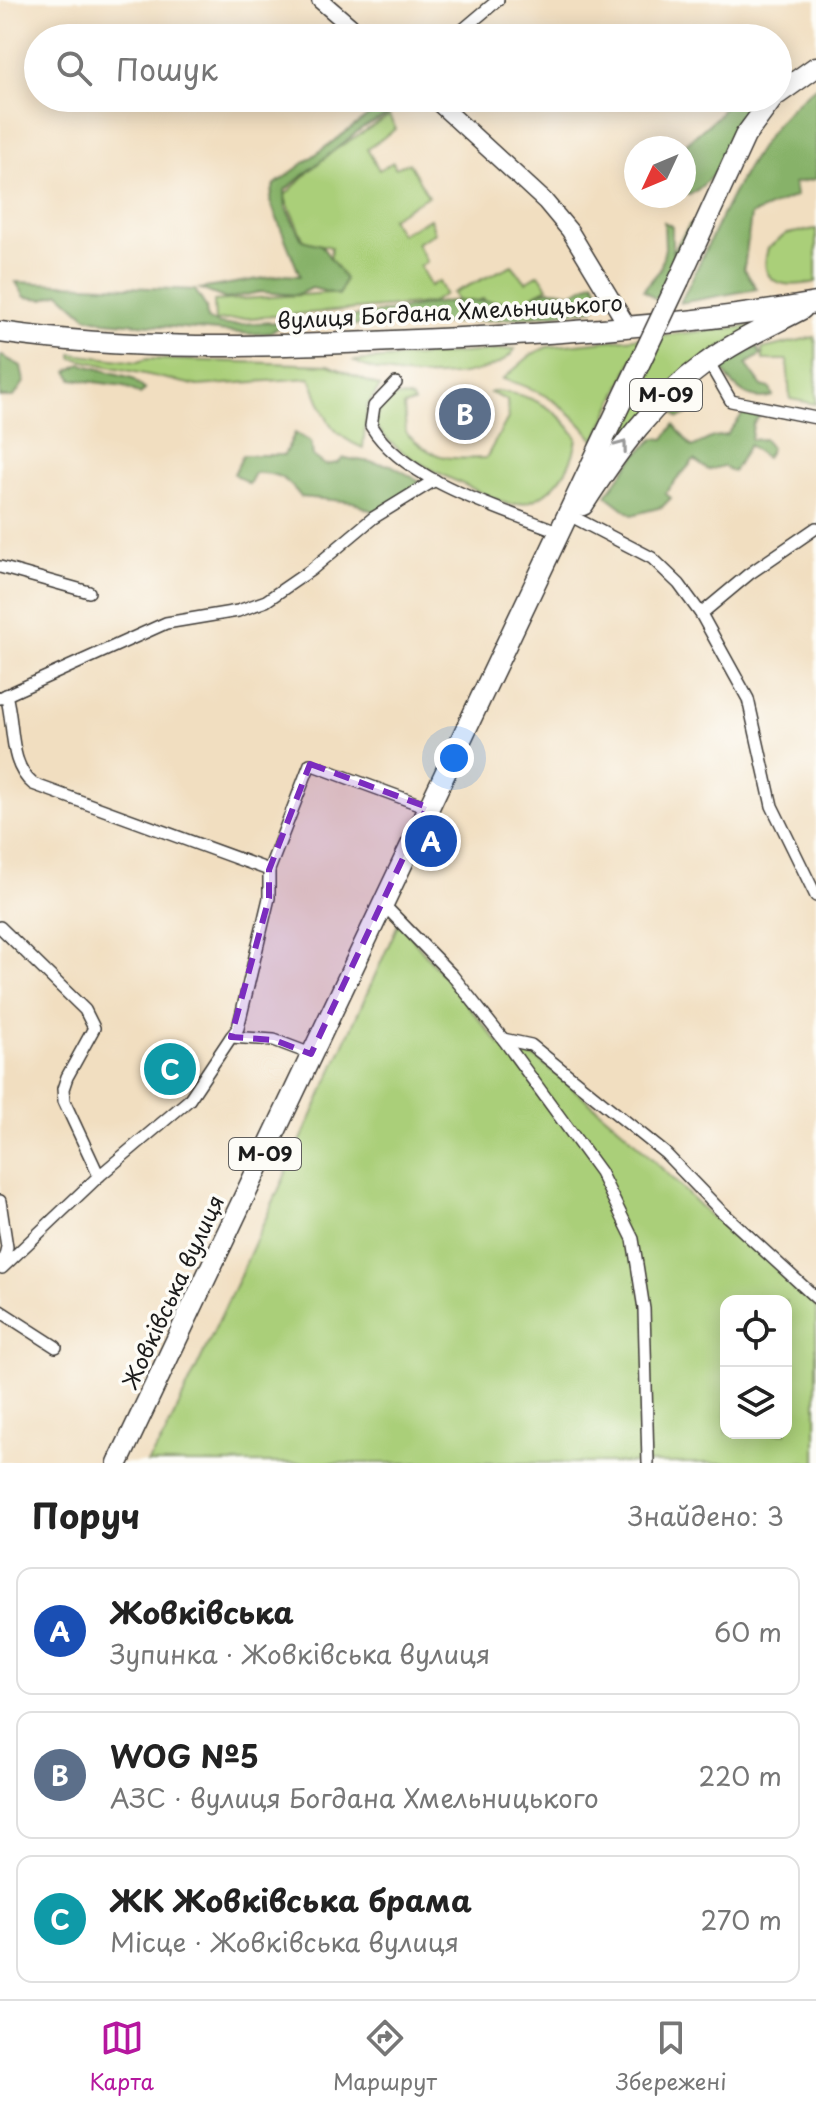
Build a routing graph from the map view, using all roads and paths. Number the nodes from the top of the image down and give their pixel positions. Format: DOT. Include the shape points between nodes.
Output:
graph roads {
  1 [pos="320,0"];
  2 [pos="498,0"];
  3 [pos="348,24"];
  4 [pos="470,24"];
  5 [pos="816,67"];
  6 [pos="792,84"];
  7 [pos="448,112"];
  8 [pos="763,112"];
  9 [pos="815,302"];
  10 [pos="628,327"];
  11 [pos="0,332"];
  12 [pos="708,361"];
  13 [pos="396,383"];
  14 [pos="816,418"];
  15 [pos="435,480"];
  16 [pos="568,525"];
  17 [pos="816,528"];
  18 [pos="0,567"];
  19 [pos="89,592"];
  20 [pos="701,614"];
  21 [pos="3,696"];
  22 [pos="427,807"];
  23 [pos="269,870"];
  24 [pos="816,896"];
  25 [pos="383,904"];
  26 [pos="0,927"];
  27 [pos="231,1037"];
  28 [pos="503,1039"];
  29 [pos="311,1054"];
  30 [pos="99,1176"];
  31 [pos="0,1201"];
  32 [pos="1,1270"];
  33 [pos="816,1298"];
  34 [pos="0,1311"];
  35 [pos="56,1347"];
  36 [pos="118,1463"];
  37 [pos="648,1463"];
  1 -- 3 [label="street"];
  2 -- 4 [label="street"];
  5 -- 6 [label="highway"];
  7 -- 10 [label="street" via="545,201 600,277"];
  8 -- 16 [label="highway, М-09, bridge" via="745,136"];
  9 -- 10 [label="highway, вулиця Богдана Хмельницького"];
  9 -- 12 [label="highway, М-09"];
  10 -- 11 [label="highway, вулиця Богдана Хмельницького" via="229,348 96,343"];
  12 -- 14 [label="street" via="731,401"];
  16 -- 12 [label="highway, М-09, one-way" via="651,410"];
  13 -- 15 [label="street" via="374,406 371,426 390,452"];
  15 -- 16 [label="street"];
  15 -- 21 [label="street" via="373,518 266,601 166,623"];
  16 -- 20 [label="street" via="652,558"];
  16 -- 22 [label="highway, М-09"];
  17 -- 20 [label="street"];
  18 -- 19 [label="street"];
  20 -- 24 [label="street" via="748,699 772,806"];
  21 -- 23 [label="street" via="13,719 20,774 33,784"];
  22 -- 23 [label="street" via="310,764"];
  22 -- 25 [label="highway, Жовківська вулиця / М-09"];
  23 -- 27 [label="street" via="269,898 238,1028"];
  25 -- 28 [label="street" via="452,975"];
  25 -- 29 [label="highway, Жовківська вулиця / М-09"];
  26 -- 30 [label="street" via="85,1010 94,1028 63,1089"];
  27 -- 29 [label="street" via="274,1040"];
  27 -- 30 [label="street" via="189,1100"];
  28 -- 33 [label="street" via="531,1045 665,1153"];
  28 -- 37 [label="street" via="600,1172 633,1239 644,1309"];
  29 -- 36 [label="highway, Жовківська вулиця / М-09"];
  30 -- 32 [label="street"];
  31 -- 32 [label="street" via="7,1247"];
  34 -- 35 [label="street"];
}
